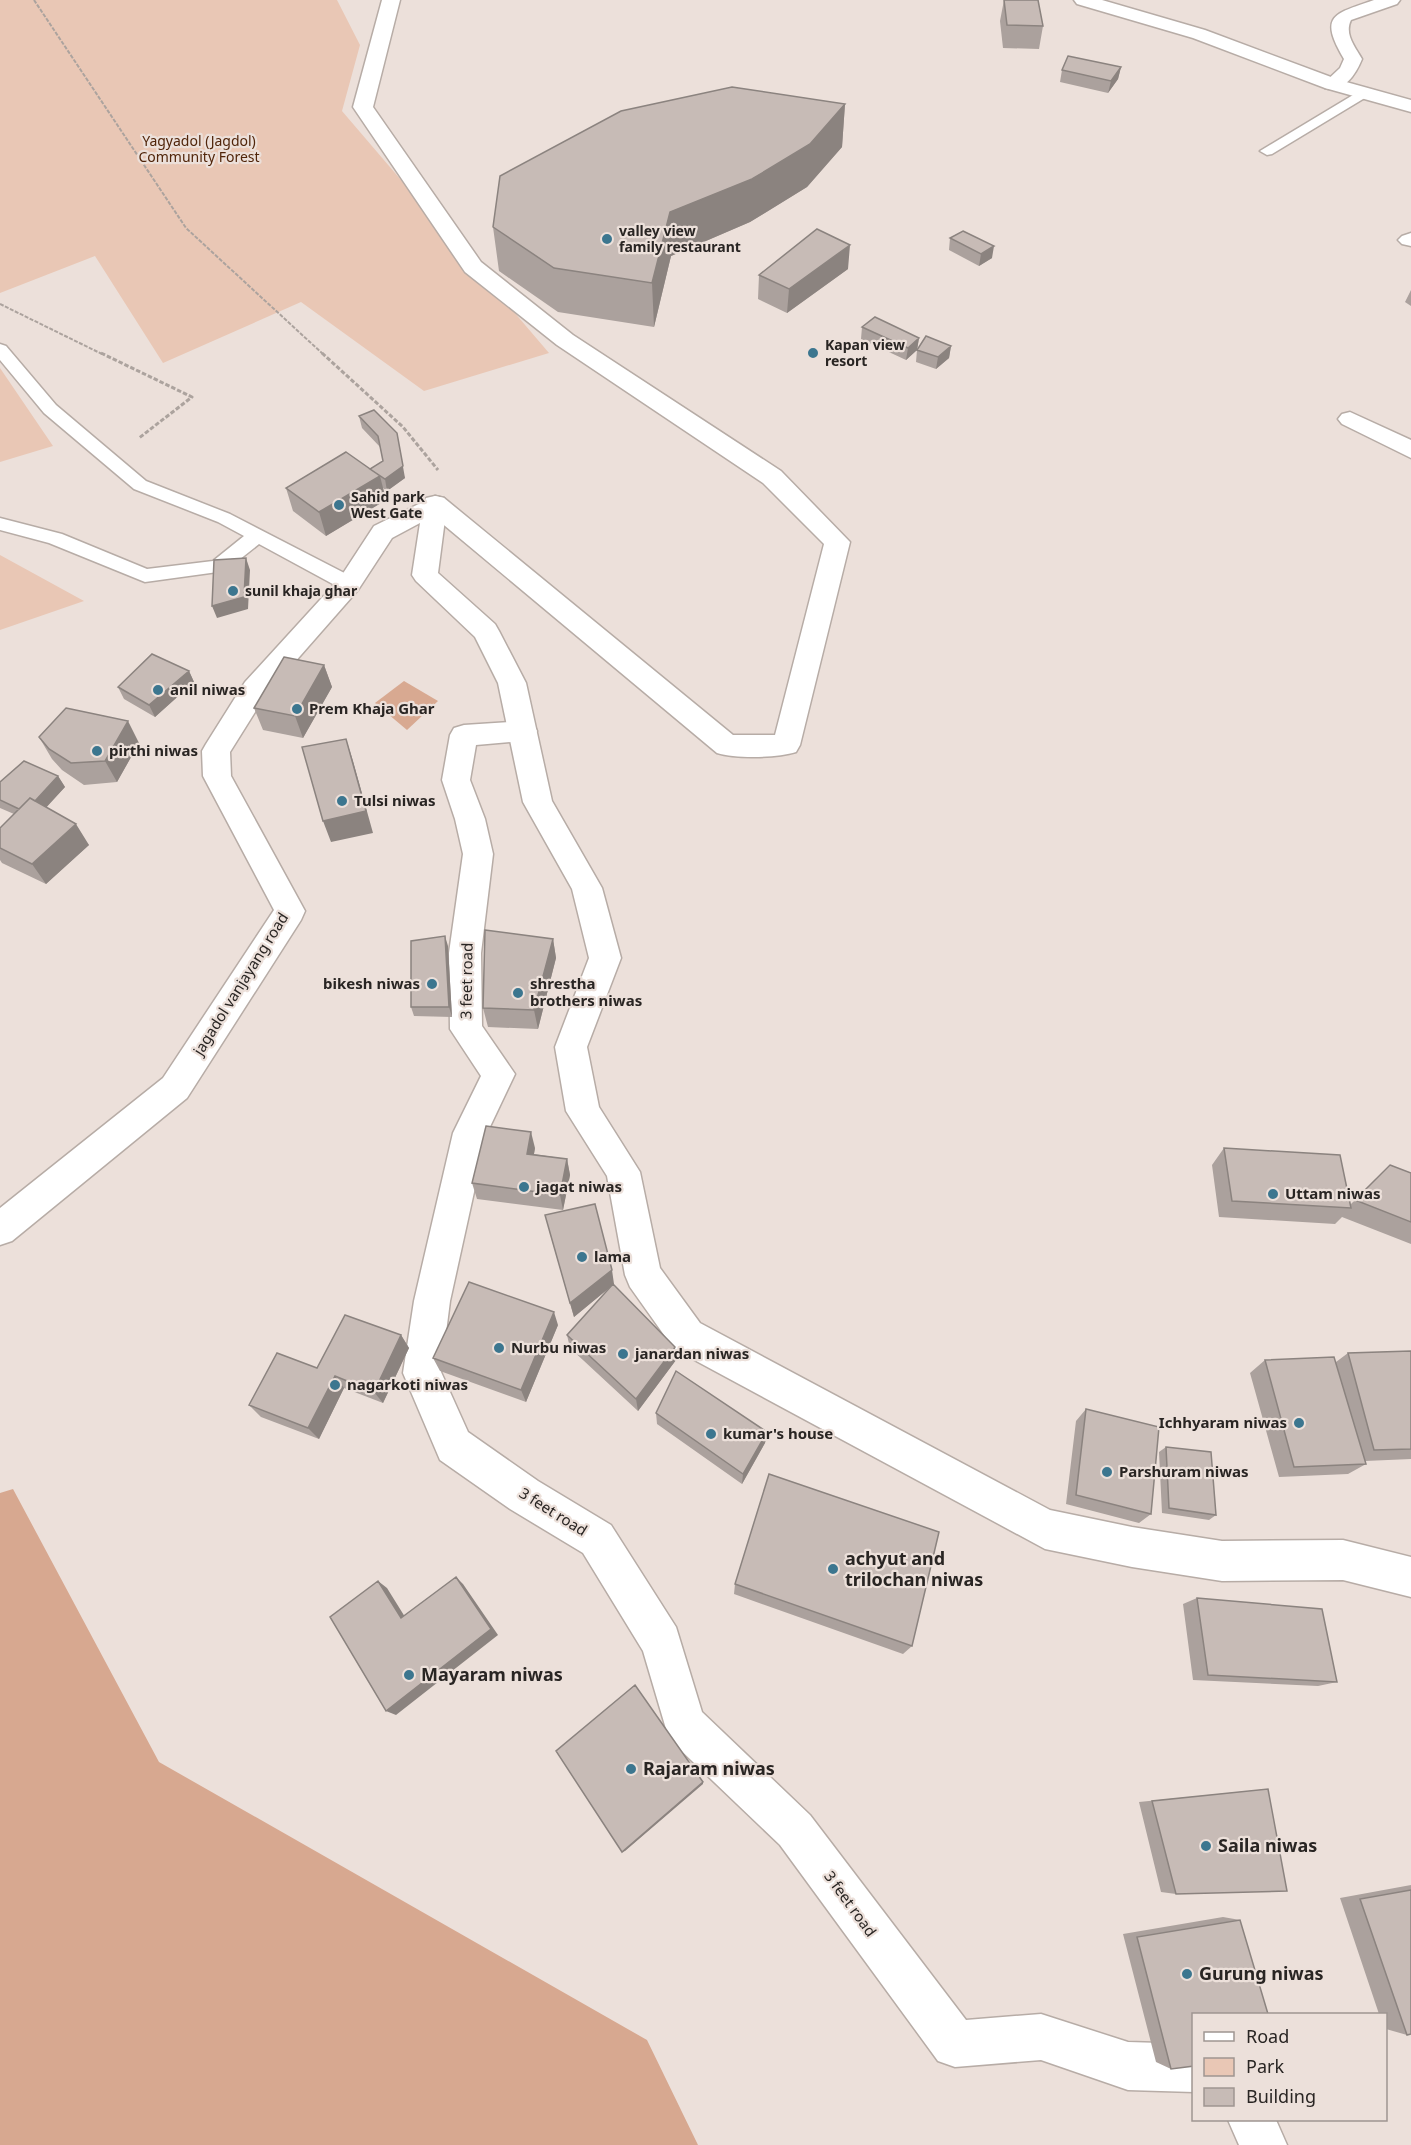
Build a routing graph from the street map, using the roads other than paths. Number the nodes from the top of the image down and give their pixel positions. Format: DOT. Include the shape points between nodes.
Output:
graph roads {
  1 [pos="391,0"];
  2 [pos="1083,0"];
  3 [pos="1391,0"];
  4 [pos="1332,84"];
  5 [pos="1363,93"];
  6 [pos="1411,105"];
  7 [pos="1268,151"];
  8 [pos="0,349"];
  9 [pos="1350,419"];
  10 [pos="1411,450"];
  11 [pos="435,504"];
  12 [pos="0,524"];
  13 [pos="258,535"];
  14 [pos="349,584"];
  15 [pos="523,731"];
  16 [pos="0,1229"];
  17 [pos="1411,1577"];
  18 [pos="1192,2068"];
  19 [pos="1252,2121"];
  20 [pos="1263,2145"];
  1 -- 11 [label="street" via="363,107 473,267 565,340 772,477 837,542 786,745 727,746"];
  2 -- 4 [label="street" via="1199,34"];
  3 -- 4 [label="street" via="1339,21 1337,30 1353,59 1348,70"];
  4 -- 5 [label="street"];
  5 -- 6 [label="street"];
  5 -- 7 [label="lane"];
  8 -- 13 [label="lane" via="50,409 140,485"];
  9 -- 10 [label="street"];
  11 -- 14 [label="street, jagadol vanjayang road" via="383,532"];
  11 -- 15 [label="street" via="425,575 486,631 512,683"];
  12 -- 13 [label="lane" via="55,538 145,576 218,567"];
  13 -- 14 [label="lane"];
  14 -- 16 [label="street, jagadol vanjayang road" via="255,689 216,752 217,776 290,911 175,1088"];
  15 -- 17 [label="street" via="538,802 587,888 605,958 571,1047 583,1111 623,1172 643,1275 687,1336 1045,1529 1222,1561 1343,1560"];
  15 -- 18 [label="street, 3 feet road" via="464,735 456,780 478,854 465,953 466,1029 498,1074 467,1144 432,1301 422,1373 454,1446 597,1539 661,1642 684,1724 795,1830 956,2043 1041,2037 1128,2066"];
  19 -- 20 [label="street"];
}
